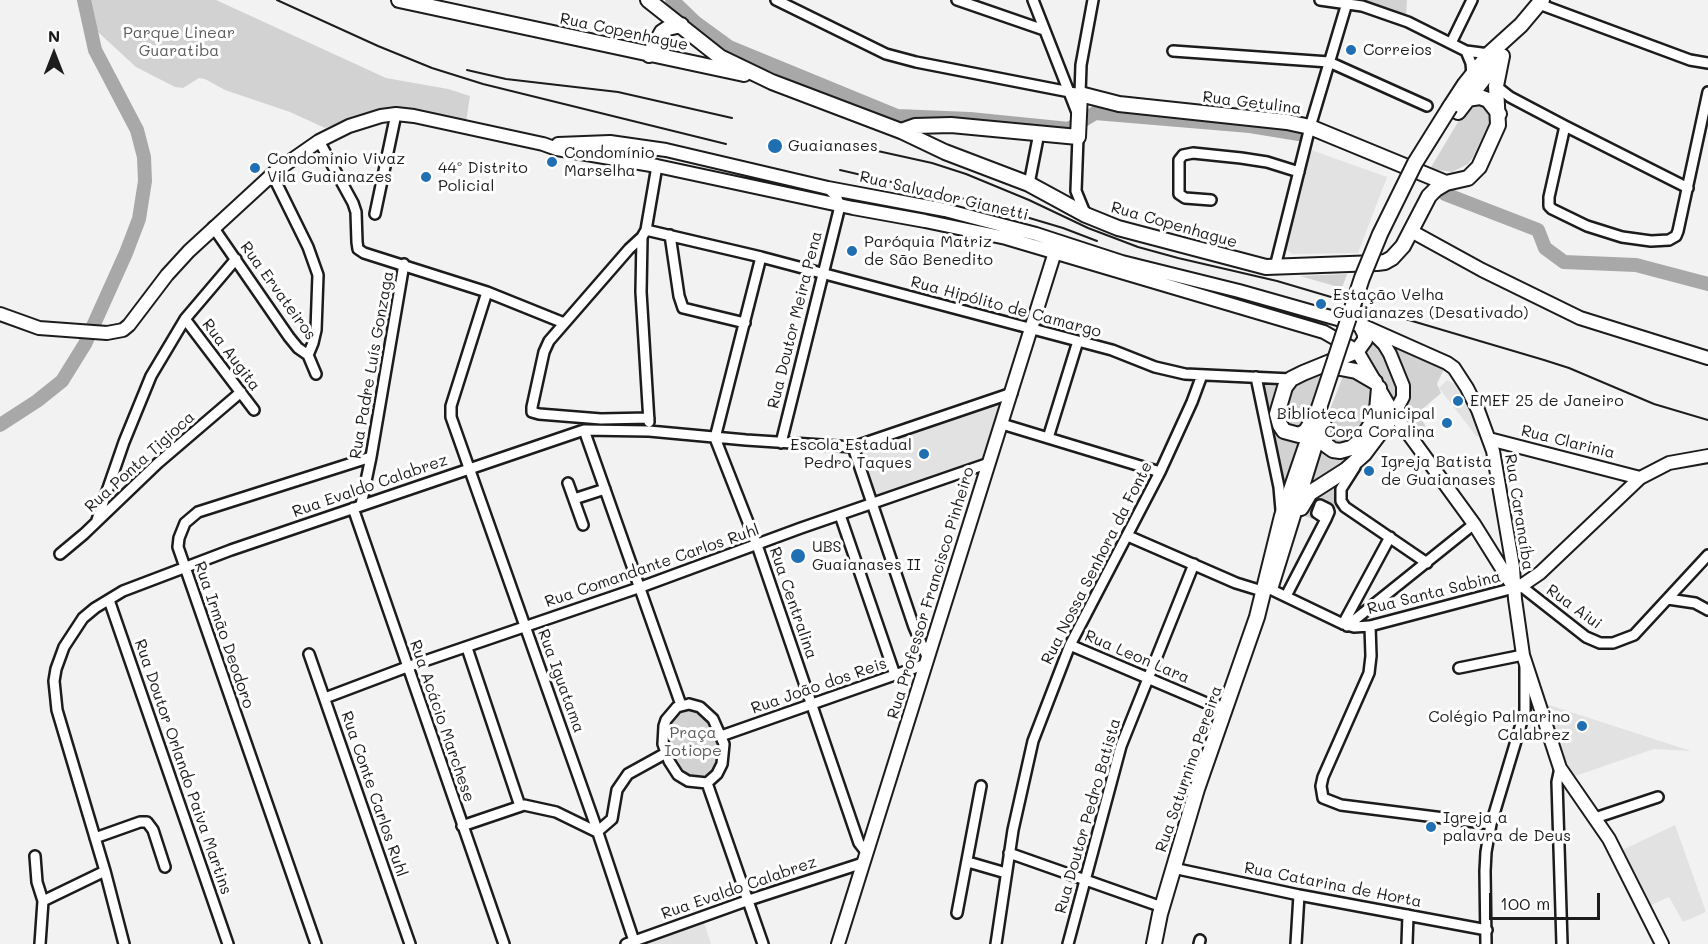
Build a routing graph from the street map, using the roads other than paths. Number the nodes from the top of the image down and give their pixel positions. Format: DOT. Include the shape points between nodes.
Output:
graph roads {
  1 [pos="399,0"];
  2 [pos="648,0"];
  3 [pos="776,0"];
  4 [pos="957,0"];
  5 [pos="1033,0"];
  6 [pos="1094,0"];
  7 [pos="1320,0"];
  8 [pos="1472,0"];
  9 [pos="1541,2"];
  10 [pos="1347,3"];
  11 [pos="435,4"];
  12 [pos="681,25"];
  13 [pos="1044,30"];
  14 [pos="657,40"];
  15 [pos="698,40"];
  16 [pos="1451,43"];
  17 [pos="1173,51"];
  18 [pos="1466,51"];
  19 [pos="649,55"];
  20 [pos="1496,55"];
  21 [pos="666,57"];
  22 [pos="687,62"];
  23 [pos="1329,62"];
  24 [pos="1708,63"];
  25 [pos="1472,75"];
  26 [pos="1080,77"];
  27 [pos="1062,79"];
  28 [pos="772,82"];
  29 [pos="1496,86"];
  30 [pos="1073,92"];
  31 [pos="1708,92"];
  32 [pos="1467,99"];
  33 [pos="1427,106"];
  34 [pos="1454,110"];
  35 [pos="396,114"];
  36 [pos="1499,114"];
  37 [pos="1705,124"];
  38 [pos="1078,126"];
  39 [pos="1565,126"];
  40 [pos="1310,127"];
  41 [pos="901,131"];
  42 [pos="1040,133"];
  43 [pos="319,141"];
  44 [pos="543,144"];
  45 [pos="670,151"];
  46 [pos="657,166"];
  47 [pos="1299,172"];
  48 [pos="272,174"];
  49 [pos="1430,176"];
  50 [pos="1446,183"];
  51 [pos="1029,184"];
  52 [pos="828,188"];
  53 [pos="1688,188"];
  54 [pos="1076,192"];
  55 [pos="1429,196"];
  56 [pos="1060,200"];
  57 [pos="1210,200"];
  58 [pos="840,206"];
  59 [pos="375,214"];
  60 [pos="1086,214"];
  61 [pos="213,227"];
  62 [pos="1411,231"];
  63 [pos="644,234"];
  64 [pos="670,235"];
  65 [pos="1054,252"];
  66 [pos="761,257"];
  67 [pos="236,259"];
  68 [pos="404,264"];
  69 [pos="1275,267"];
  70 [pos="823,274"];
  71 [pos="487,292"];
  72 [pos="0,314"];
  73 [pos="185,319"];
  74 [pos="564,323"];
  75 [pos="745,323"];
  76 [pos="1363,327"];
  77 [pos="1031,329"];
  78 [pos="1078,341"];
  79 [pos="1357,351"];
  80 [pos="308,355"];
  81 [pos="1708,358"];
  82 [pos="1323,365"];
  83 [pos="316,374"];
  84 [pos="1202,375"];
  85 [pos="1256,377"];
  86 [pos="1291,379"];
  87 [pos="1377,385"];
  88 [pos="241,392"];
  89 [pos="1012,393"];
  90 [pos="254,410"];
  91 [pos="1321,411"];
  92 [pos="1394,414"];
  93 [pos="649,418"];
  94 [pos="1002,424"];
  95 [pos="584,430"];
  96 [pos="649,431"];
  97 [pos="716,438"];
  98 [pos="1048,438"];
  99 [pos="1489,439"];
  100 [pos="781,443"];
  101 [pos="853,447"];
  102 [pos="1364,454"];
  103 [pos="1708,456"];
  104 [pos="371,457"];
  105 [pos="989,463"];
  106 [pos="470,467"];
  107 [pos="1160,472"];
  108 [pos="1640,478"];
  109 [pos="568,483"];
  110 [pos="605,489"];
  111 [pos="574,499"];
  112 [pos="873,504"];
  113 [pos="357,506"];
  114 [pos="840,515"];
  115 [pos="1288,518"];
  116 [pos="1326,519"];
  117 [pos="97,520"];
  118 [pos="1474,524"];
  119 [pos="583,525"];
  120 [pos="1128,536"];
  121 [pos="1390,537"];
  122 [pos="757,545"];
  123 [pos="60,554"];
  124 [pos="1708,555"];
  125 [pos="1427,563"];
  126 [pos="1194,564"];
  127 [pos="185,567"];
  128 [pos="640,587"];
  129 [pos="1518,587"];
  130 [pos="1266,590"];
  131 [pos="1286,596"];
  132 [pos="1668,599"];
  133 [pos="109,600"];
  134 [pos="1708,610"];
  135 [pos="1345,625"];
  136 [pos="525,626"];
  137 [pos="1370,626"];
  138 [pos="1070,645"];
  139 [pos="467,648"];
  140 [pos="309,654"];
  141 [pos="1524,660"];
  142 [pos="927,661"];
  143 [pos="407,667"];
  144 [pos="1459,668"];
  145 [pos="895,675"];
  146 [pos="1147,678"];
  147 [pos="325,698"];
  148 [pos="812,704"];
  149 [pos="1540,704"];
  150 [pos="681,705"];
  151 [pos="1225,711"];
  152 [pos="1525,711"];
  153 [pos="722,736"];
  154 [pos="666,753"];
  155 [pos="1560,768"];
  156 [pos="707,783"];
  157 [pos="981,786"];
  158 [pos="1658,797"];
  159 [pos="520,806"];
  160 [pos="1595,818"];
  161 [pos="1491,824"];
  162 [pos="462,826"];
  163 [pos="597,832"];
  164 [pos="95,838"];
  165 [pos="1009,853"];
  166 [pos="35,856"];
  167 [pos="865,858"];
  168 [pos="968,862"];
  169 [pos="165,867"];
  170 [pos="1173,868"];
  171 [pos="105,870"];
  172 [pos="1006,873"];
  173 [pos="1085,879"];
  174 [pos="1299,895"];
  175 [pos="749,900"];
  176 [pos="43,901"];
  177 [pos="1162,907"];
  178 [pos="957,913"];
  179 [pos="1408,915"];
  180 [pos="1487,930"];
  181 [pos="632,943"];
  182 [pos="40,944"];
  183 [pos="124,944"];
  184 [pos="228,944"];
  185 [pos="316,944"];
  186 [pos="410,944"];
  187 [pos="504,944"];
  188 [pos="764,944"];
  189 [pos="838,944"];
  190 [pos="996,944"];
  191 [pos="1068,944"];
  192 [pos="1154,944"];
  193 [pos="1296,944"];
  194 [pos="1407,944"];
  195 [pos="1486,944"];
  196 [pos="1562,944"];
  197 [pos="1662,944"];
  1 -- 11 [label="main road, Rua Copenhague"];
  2 -- 12 [label="main road"];
  3 -- 30 [label="street" via="892,56"];
  4 -- 13 [label="street"];
  5 -- 13 [label="street"];
  6 -- 26 [label="street"];
  7 -- 10 [label="street"];
  8 -- 16 [label="street"];
  9 -- 20 [label="main road"];
  9 -- 24 [label="street" via="1690,60"];
  10 -- 16 [label="street" via="1408,22"];
  10 -- 23 [label="street"];
  11 -- 19 [label="main road, Rua Copenhague"];
  12 -- 14 [label="main road" via="668,28"];
  12 -- 15 [label="main road"];
  13 -- 27 [label="street"];
  14 -- 19 [label="main road"];
  14 -- 21 [label="main road"];
  15 -- 22 [label="main road" via="696,53"];
  15 -- 28 [label="main road" via="720,57"];
  16 -- 18 [label="street"];
  17 -- 23 [label="street"];
  18 -- 20 [label="street"];
  18 -- 25 [label="street"];
  19 -- 21 [label="main road, Rua Copenhague"];
  20 -- 25 [label="main road"];
  20 -- 29 [label="main road"];
  20 -- 32 [label="main road"];
  21 -- 22 [label="main road, Rua Copenhague"];
  22 -- 28 [label="main road, Rua Copenhague"];
  23 -- 33 [label="street"];
  23 -- 40 [label="street"];
  25 -- 34 [label="main road"];
  26 -- 27 [label="street" via="1072,81"];
  26 -- 30 [label="street"];
  27 -- 30 [label="street"];
  28 -- 41 [label="main road, Rua Copenhague"];
  29 -- 36 [label="main road"];
  29 -- 39 [label="street"];
  30 -- 38 [label="main road"];
  30 -- 40 [label="main road, Rua Getulina" via="1119,104"];
  31 -- 37 [label="street"];
  32 -- 34 [label="main road"];
  32 -- 36 [label="main road" via="1488,100"];
  34 -- 91 [label="main road, Rua Saturnino Pereira, bridge" via="1415,163 1380,234 1362,278"];
  35 -- 43 [label="main road, Rua Salvador Gianetti" via="367,120"];
  35 -- 44 [label="main road, Rua Salvador Gianetti"];
  35 -- 59 [label="street"];
  36 -- 50 [label="main road" via="1496,133 1479,167 1468,178"];
  37 -- 53 [label="street"];
  38 -- 42 [label="main road"];
  38 -- 54 [label="street"];
  39 -- 53 [label="street"];
  39 -- 53 [label="street" via="1549,206 1556,212 1608,233 1665,241 1678,231"];
  40 -- 47 [label="street"];
  40 -- 49 [label="main road, Rua Getulina"];
  41 -- 42 [label="main road" via="915,126 951,125"];
  41 -- 51 [label="main road, Rua Copenhague"];
  42 -- 51 [label="street"];
  43 -- 48 [label="main road, Rua Salvador Gianetti"];
  43 -- 68 [label="street" via="353,203 358,249"];
  44 -- 45 [label="main road, Rua Salvador Gianetti" via="610,142"];
  44 -- 46 [label="main road, Rua Salvador Gianetti"];
  45 -- 46 [label="main road" via="660,157"];
  45 -- 52 [label="main road, Rua Salvador Gianetti"];
  46 -- 58 [label="main road, Rua Salvador Gianetti"];
  46 -- 63 [label="street"];
  47 -- 57 [label="street" via="1241,158 1183,155 1179,160 1179,194"];
  47 -- 69 [label="street"];
  48 -- 61 [label="main road, Rua Salvador Gianetti"];
  48 -- 80 [label="street" via="318,275 316,330"];
  49 -- 50 [label="main road, Rua Getulina"];
  49 -- 55 [label="main road"];
  50 -- 55 [label="main road"];
  51 -- 56 [label="main road, Rua Copenhague"];
  52 -- 58 [label="street"];
  52 -- 76 [label="main road, Rua Salvador Gianetti" via="988,220 1122,262"];
  54 -- 56 [label="street"];
  54 -- 60 [label="street"];
  55 -- 62 [label="main road"];
  56 -- 60 [label="main road, Rua Copenhague"];
  58 -- 65 [label="main road, Rua Salvador Gianetti" via="966,229"];
  58 -- 70 [label="street, Rua Doutor Meira Pena"];
  60 -- 69 [label="main road, Rua Copenhague" via="1118,228 1253,265"];
  61 -- 67 [label="street, Rua Ervateiros"];
  61 -- 72 [label="main road, Rua Salvador Gianetti" via="167,274 129,325 116,332 39,327"];
  62 -- 69 [label="main road, Rua Copenhague" via="1398,252 1385,262"];
  62 -- 81 [label="main road" via="1580,318"];
  63 -- 64 [label="street, Rua Hipólito de Camargo"];
  63 -- 74 [label="street"];
  63 -- 93 [label="street" via="641,292"];
  64 -- 66 [label="street, Rua Hipólito de Camargo"];
  64 -- 75 [label="street" via="683,308"];
  65 -- 77 [label="main road, Rua Professor Francisco Pinheiro"];
  65 -- 79 [label="main road, Rua Salvador Gianetti" via="1306,326"];
  66 -- 70 [label="street, Rua Hipólito de Camargo"];
  66 -- 75 [label="street"];
  67 -- 73 [label="street"];
  67 -- 80 [label="street, Rua Ervateiros" via="289,337"];
  68 -- 71 [label="street"];
  68 -- 104 [label="street, Rua Padre Luís Gonzaga"];
  70 -- 77 [label="street, Rua Hipólito de Camargo"];
  70 -- 100 [label="street, Rua Doutor Meira Pena"];
  71 -- 74 [label="street"];
  71 -- 106 [label="street, Rua Iguatama" via="451,406 453,423"];
  73 -- 88 [label="street, Rua Augita"];
  73 -- 117 [label="street" via="148,383"];
  74 -- 93 [label="street" via="544,352 532,412 590,418"];
  75 -- 97 [label="street"];
  76 -- 79 [label="main road" via="1365,340"];
  76 -- 92 [label="main road" via="1384,344 1403,386 1403,397"];
  76 -- 99 [label="main road, Rua Caranaíba" via="1454,368"];
  77 -- 78 [label="street, Rua Hipólito de Camargo"];
  77 -- 89 [label="main road, Rua Professor Francisco Pinheiro"];
  78 -- 84 [label="street, Rua Hipólito de Camargo" via="1155,367"];
  78 -- 98 [label="street"];
  79 -- 82 [label="main road"];
  79 -- 87 [label="main road"];
  80 -- 83 [label="street, Rua Ervateiros"];
  82 -- 86 [label="main road"];
  82 -- 87 [label="main road" via="1352,370"];
  84 -- 85 [label="street, Rua Hipólito de Camargo"];
  84 -- 107 [label="street, Rua Nossa Senhora da Fonte"];
  85 -- 86 [label="street, Rua Hipólito de Camargo"];
  85 -- 115 [label="street, Rua Saturnino Pereira"];
  86 -- 91 [label="main road" via="1278,410 1284,430 1293,435 1303,433"];
  87 -- 91 [label="main road" via="1374,420 1351,448 1340,451 1326,445"];
  87 -- 92 [label="main road"];
  88 -- 90 [label="street, Rua Augita"];
  88 -- 117 [label="street, Rua Ponta Tigioca"];
  89 -- 94 [label="main road, Rua Professor Francisco Pinheiro"];
  89 -- 101 [label="street, Rua Evaldo Calabrez"];
  91 -- 115 [label="main road, Rua Saturnino Pereira"];
  92 -- 102 [label="main road"];
  92 -- 118 [label="main road"];
  93 -- 96 [label="street"];
  94 -- 98 [label="street"];
  94 -- 105 [label="main road, Rua Professor Francisco Pinheiro"];
  95 -- 96 [label="street, Rua Evaldo Calabrez"];
  95 -- 106 [label="street, Rua Evaldo Calabrez"];
  95 -- 110 [label="street"];
  96 -- 97 [label="street, Rua Evaldo Calabrez"];
  97 -- 100 [label="street, Rua Evaldo Calabrez"];
  97 -- 122 [label="street, Rua Centralina"];
  98 -- 107 [label="street"];
  99 -- 108 [label="main road, Rua Clarinia"];
  99 -- 129 [label="main road, Rua Caranaíba"];
  100 -- 101 [label="street, Rua Evaldo Calabrez"];
  101 -- 112 [label="street"];
  102 -- 115 [label="main road" via="1310,493"];
  102 -- 121 [label="street" via="1341,489 1341,501"];
  103 -- 108 [label="main road" via="1669,463"];
  104 -- 113 [label="street, Rua Padre Luís Gonzaga"];
  104 -- 127 [label="street, Rua Irmão Deodoro" via="198,512 185,523 179,538"];
  105 -- 112 [label="street, Rua Comandante Carlos Ruhl"];
  105 -- 142 [label="main road, Rua Professor Francisco Pinheiro"];
  106 -- 113 [label="street, Rua Evaldo Calabrez"];
  106 -- 136 [label="street, Rua Iguatama"];
  107 -- 120 [label="street, Rua Nossa Senhora da Fonte"];
  108 -- 129 [label="main road" via="1540,573"];
  109 -- 111 [label="street"];
  110 -- 111 [label="street"];
  110 -- 128 [label="street"];
  111 -- 119 [label="street"];
  112 -- 114 [label="street, Rua Comandante Carlos Ruhl"];
  112 -- 142 [label="street"];
  113 -- 127 [label="street, Rua Evaldo Calabrez"];
  113 -- 143 [label="street, Rua Acácio Marchese"];
  114 -- 122 [label="street, Rua Comandante Carlos Ruhl"];
  114 -- 145 [label="street"];
  115 -- 130 [label="main road, Rua Saturnino Pereira"];
  116 -- 131 [label="street"];
  117 -- 123 [label="street, Rua Ponta Tigioca"];
  118 -- 125 [label="street"];
  118 -- 129 [label="main road"];
  120 -- 126 [label="street, Rua Santa Sabina"];
  120 -- 138 [label="street, Rua Nossa Senhora da Fonte"];
  121 -- 125 [label="street"];
  121 -- 135 [label="street"];
  122 -- 128 [label="street, Rua Comandante Carlos Ruhl"];
  122 -- 148 [label="street, Rua Centralina"];
  124 -- 132 [label="street, Rua Aiui"];
  125 -- 135 [label="street"];
  126 -- 130 [label="street, Rua Santa Sabina" via="1236,583"];
  126 -- 146 [label="street, Rua Doutor Pedro Batista"];
  127 -- 133 [label="street, Rua Evaldo Calabrez"];
  127 -- 185 [label="street, Rua Irmão Deodoro"];
  128 -- 136 [label="street, Rua Comandante Carlos Ruhl"];
  128 -- 150 [label="street"];
  129 -- 132 [label="street, Rua Aiui" via="1600,643 1613,644 1634,635"];
  129 -- 137 [label="street, Rua Santa Sabina"];
  129 -- 141 [label="main road, Rua Caranaíba"];
  130 -- 131 [label="street, Rua Santa Sabina"];
  130 -- 151 [label="main road, Rua Saturnino Pereira"];
  131 -- 135 [label="street, Rua Santa Sabina"];
  132 -- 134 [label="street" via="1695,603"];
  133 -- 164 [label="street, Rua Evaldo Calabrez" via="94,608 73,632 59,658 54,681 57,710"];
  133 -- 184 [label="street, Rua Doutor Orlando Paiva Martins"];
  135 -- 137 [label="street, Rua Santa Sabina"];
  136 -- 139 [label="street, Rua Comandante Carlos Ruhl"];
  136 -- 163 [label="street, Rua Iguatama"];
  137 -- 161 [label="street" via="1369,673 1323,777 1323,798 1341,805"];
  138 -- 146 [label="street, Rua Leon Lara"];
  138 -- 165 [label="street, Rua Nossa Senhora da Fonte" via="1033,741"];
  139 -- 143 [label="street, Rua Comandante Carlos Ruhl"];
  139 -- 159 [label="street"];
  140 -- 147 [label="street, Rua Conte Carlos Ruhl"];
  141 -- 144 [label="street"];
  141 -- 149 [label="main road, Rua Caranaíba"];
  141 -- 152 [label="street"];
  142 -- 145 [label="street, Rua João dos Reis"];
  142 -- 167 [label="main road, Rua Professor Francisco Pinheiro"];
  143 -- 147 [label="street, Rua Comandante Carlos Ruhl"];
  143 -- 162 [label="street, Rua Acácio Marchese"];
  145 -- 148 [label="street, Rua João dos Reis"];
  146 -- 151 [label="street, Rua Leon Lara"];
  146 -- 173 [label="street, Rua Doutor Pedro Batista" via="1121,746"];
  147 -- 186 [label="street, Rua Conte Carlos Ruhl"];
  148 -- 153 [label="street, Rua João dos Reis"];
  148 -- 167 [label="street, Rua Centralina"];
  149 -- 152 [label="street" via="1530,705"];
  149 -- 155 [label="main road, Rua Caranaíba"];
  150 -- 153 [label="street" via="705,711"];
  150 -- 154 [label="street" via="669,715 664,726"];
  151 -- 170 [label="main road, Rua Saturnino Pereira"];
  152 -- 161 [label="street"];
  153 -- 156 [label="street" via="722,764"];
  154 -- 156 [label="street" via="678,775 688,781"];
  154 -- 163 [label="street" via="628,774 617,790 612,819"];
  155 -- 160 [label="main road, Rua Caranaíba"];
  155 -- 196 [label="street" via="1557,782"];
  156 -- 175 [label="street"];
  157 -- 168 [label="street"];
  158 -- 160 [label="street"];
  159 -- 162 [label="street"];
  159 -- 163 [label="street" via="548,809"];
  160 -- 197 [label="main road, Rua Caranaíba"];
  161 -- 180 [label="street" via="1485,870"];
  162 -- 187 [label="street, Rua Acácio Marchese"];
  163 -- 181 [label="street, Rua Iguatama"];
  164 -- 169 [label="street" via="147,822"];
  164 -- 171 [label="street, Rua Evaldo Calabrez"];
  165 -- 172 [label="street, Rua Nossa Senhora da Fonte"];
  165 -- 173 [label="street"];
  166 -- 176 [label="street"];
  167 -- 175 [label="street, Rua Evaldo Calabrez"];
  167 -- 189 [label="main road, Rua Professor Francisco Pinheiro"];
  168 -- 172 [label="street"];
  168 -- 178 [label="street"];
  170 -- 174 [label="street, Rua Catarina de Horta"];
  170 -- 177 [label="main road, Rua Saturnino Pereira"];
  171 -- 176 [label="street"];
  171 -- 183 [label="street, Rua Evaldo Calabrez"];
  172 -- 190 [label="street, Rua Nossa Senhora da Fonte"];
  173 -- 177 [label="street"];
  173 -- 191 [label="street, Rua Doutor Pedro Batista"];
  174 -- 179 [label="street, Rua Catarina de Horta"];
  174 -- 193 [label="street"];
  175 -- 181 [label="street, Rua Evaldo Calabrez"];
  175 -- 188 [label="street"];
  176 -- 182 [label="street"];
  177 -- 192 [label="main road, Rua Saturnino Pereira"];
  179 -- 180 [label="street, Rua Catarina de Horta"];
  179 -- 194 [label="street"];
  180 -- 195 [label="street"];
}
